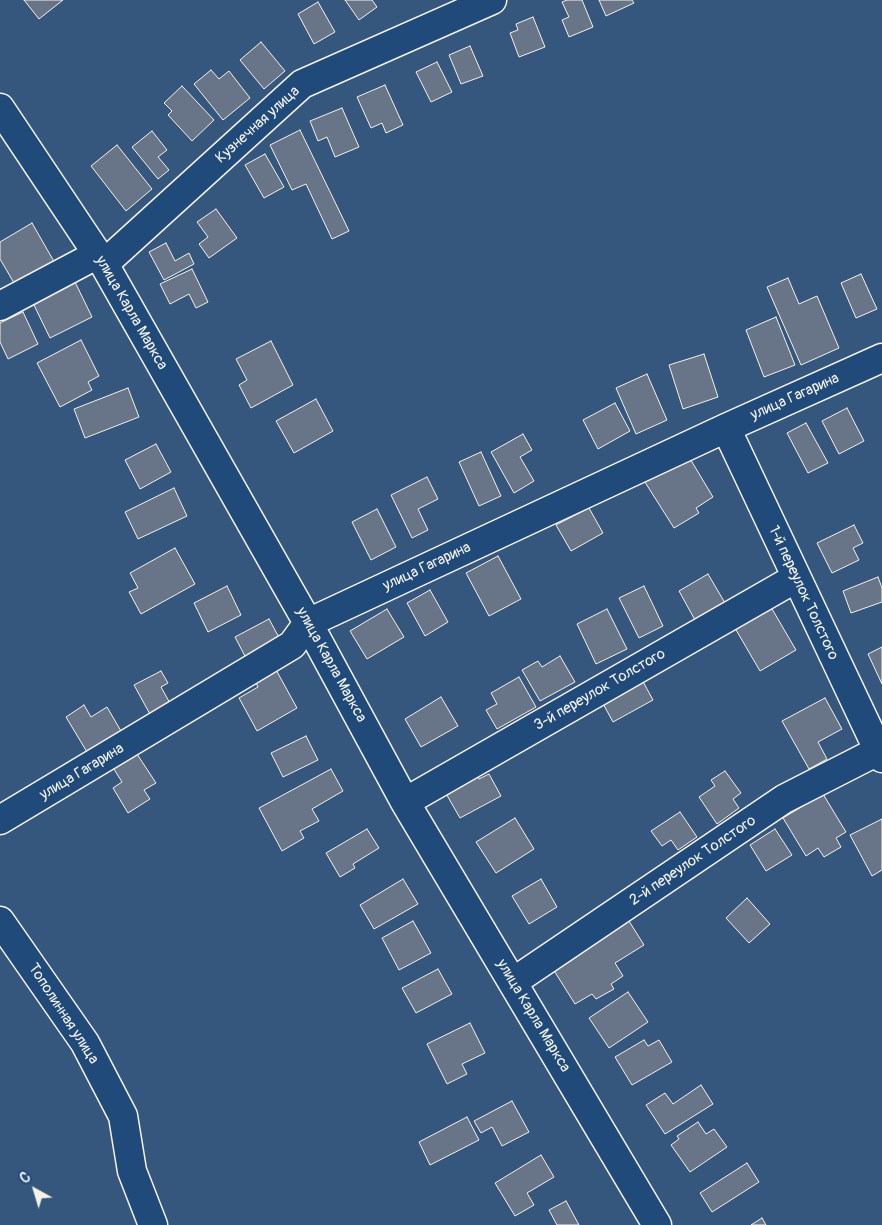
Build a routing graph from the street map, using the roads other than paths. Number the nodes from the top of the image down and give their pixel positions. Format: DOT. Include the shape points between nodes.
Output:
graph roads {
  1 [pos="492,0"];
  2 [pos="0,108"];
  3 [pos="101,259"];
  4 [pos="0,306"];
  5 [pos="882,358"];
  6 [pos="726,428"];
  7 [pos="796,578"];
  8 [pos="308,622"];
  9 [pos="880,755"];
  10 [pos="405,802"];
  11 [pos="0,820"];
  12 [pos="0,921"];
  13 [pos="513,982"];
  14 [pos="153,1225"];
  15 [pos="657,1225"];
  1 -- 3 [label="street, Кузнечная улица" via="302,84"];
  2 -- 3 [label="street, улица Карла Маркса"];
  3 -- 4 [label="street, Кузнечная улица"];
  3 -- 8 [label="street, улица Карла Маркса"];
  5 -- 6 [label="street, улица Гагарина"];
  6 -- 7 [label="street, 1-й переулок Толстого"];
  6 -- 8 [label="street, улица Гагарина"];
  7 -- 9 [label="street, 1-й переулок Толстого"];
  7 -- 10 [label="street, 3-й переулок Толстого"];
  8 -- 10 [label="street, улица Карла Маркса"];
  8 -- 11 [label="street, улица Гагарина" via="292,645"];
  9 -- 13 [label="street, 2-й переулок Толстого" via="784,799"];
  10 -- 13 [label="street, улица Карла Маркса"];
  12 -- 14 [label="street, Тополинная улица" via="85,1043 124,1116 132,1171"];
  13 -- 15 [label="street, улица Карла Маркса"];
}
